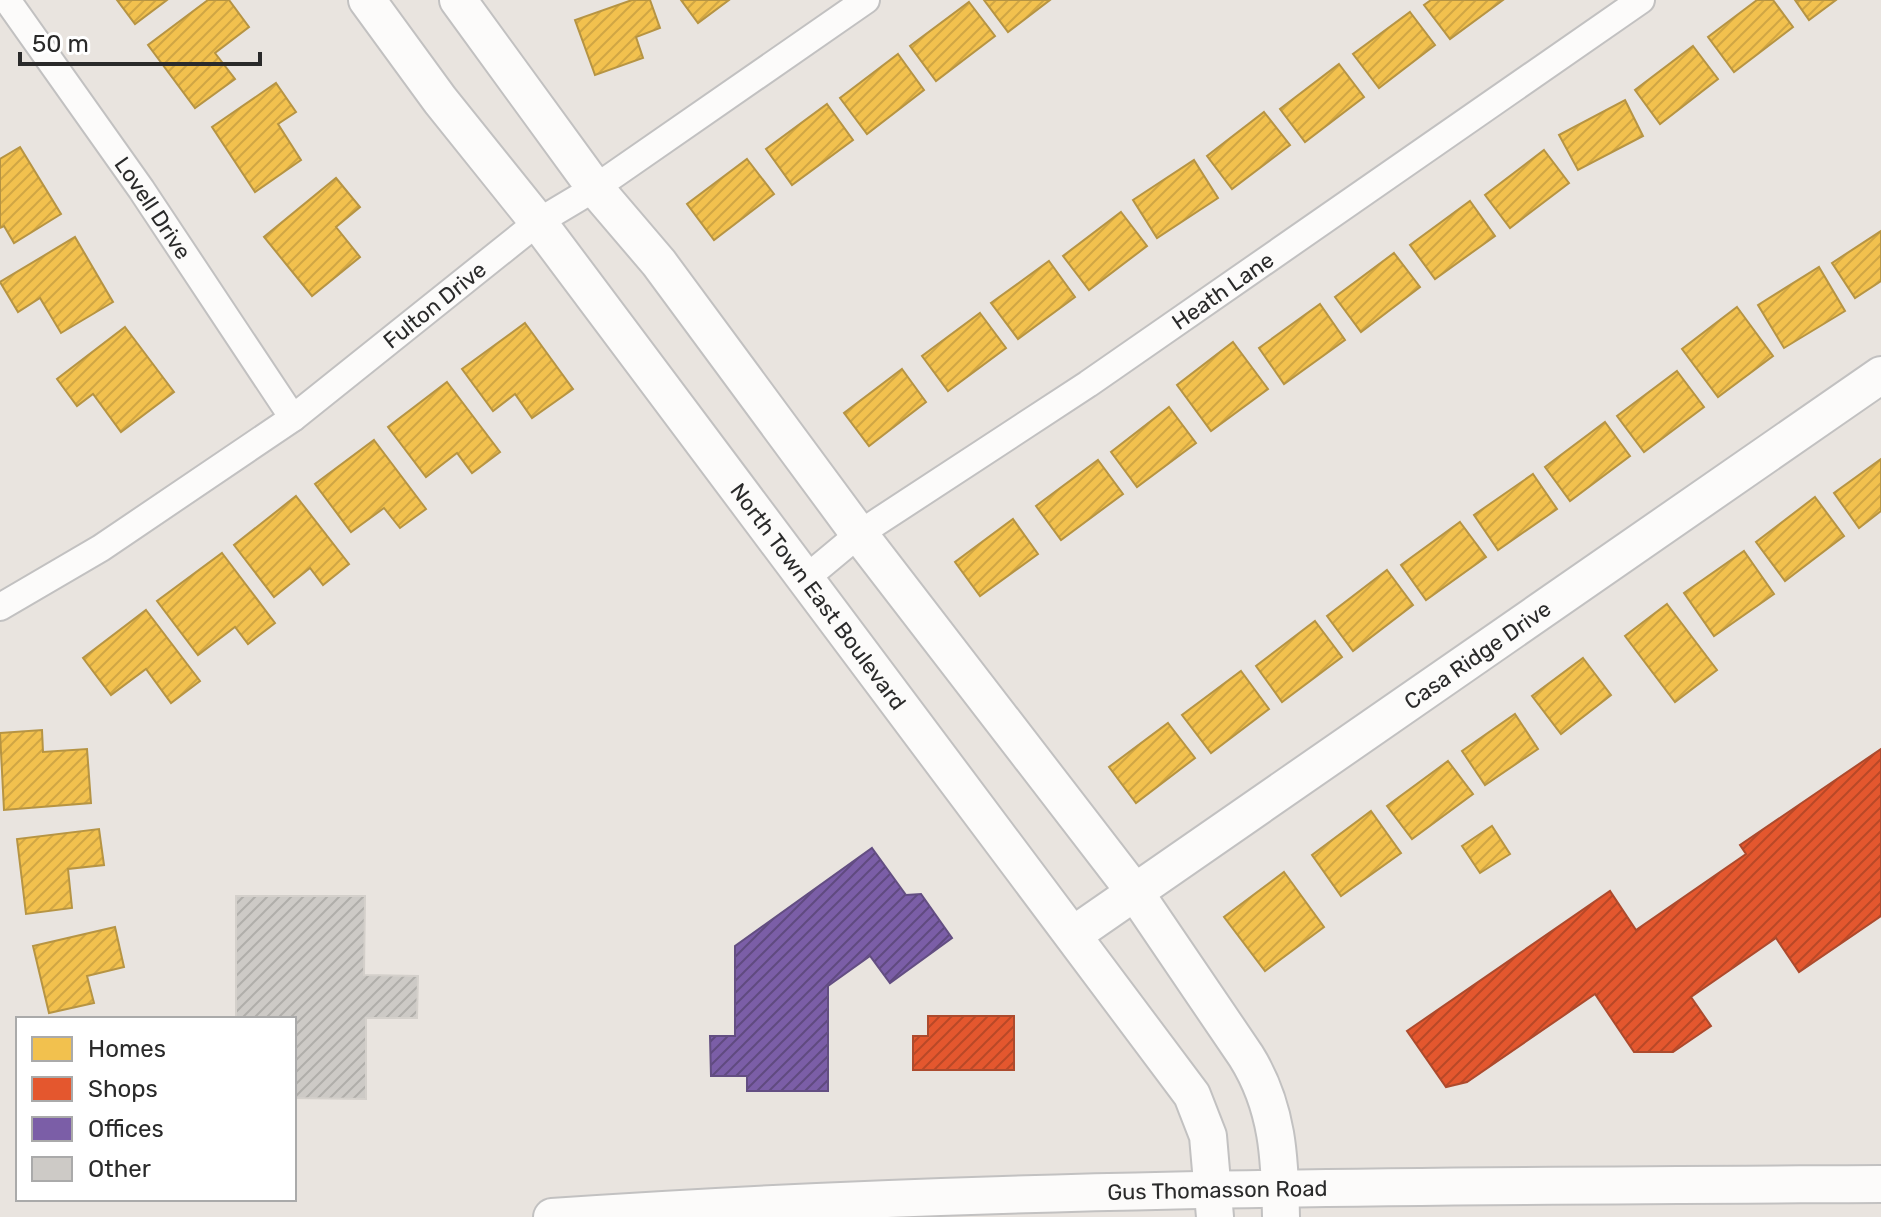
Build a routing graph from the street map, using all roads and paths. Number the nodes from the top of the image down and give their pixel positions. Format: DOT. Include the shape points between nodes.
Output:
graph roads {
  1 [pos="7,0"];
  2 [pos="367,0"];
  3 [pos="458,0"];
  4 [pos="866,0"];
  5 [pos="1641,0"];
  6 [pos="595,188"];
  7 [pos="538,222"];
  8 [pos="1881,375"];
  9 [pos="293,418"];
  10 [pos="859,534"];
  11 [pos="805,579"];
  12 [pos="0,607"];
  13 [pos="1134,891"];
  14 [pos="1073,935"];
  15 [pos="1881,1184"];
  16 [pos="1215,1202"];
  17 [pos="1281,1202"];
  18 [pos="693,1212"];
  19 [pos="552,1217"];
  1 -- 9 [label="street, Lovell Drive"];
  2 -- 7 [label="main road, North Town East Boulevard"];
  3 -- 6 [label="main road"];
  4 -- 6 [label="street, Fulton Drive"];
  5 -- 10 [label="street, Heath Lane" via="1088,384"];
  6 -- 7 [label="street, Fulton Drive"];
  6 -- 10 [label="main road" via="659,263"];
  7 -- 9 [label="street, Fulton Drive"];
  7 -- 11 [label="main road, North Town East Boulevard"];
  8 -- 13 [label="main road, Casa Ridge Drive"];
  9 -- 12 [label="street, Fulton Drive" via="101,548"];
  10 -- 11 [label="street, Heath Lane"];
  10 -- 13 [label="main road"];
  11 -- 14 [label="main road, North Town East Boulevard"];
  13 -- 14 [label="main road, Casa Ridge Drive"];
  13 -- 17 [label="main road" via="1260,1079 1281,1158"];
  14 -- 16 [label="main road, North Town East Boulevard" via="1192,1095 1208,1136"];
  15 -- 17 [label="main road, Gus Thomasson Road"];
  16 -- 17 [label="main road, Gus Thomasson Road"];
  16 -- 18 [label="main road, Gus Thomasson Road" via="892,1196"];
  18 -- 19 [label="main road, Gus Thomasson Road"];
}
